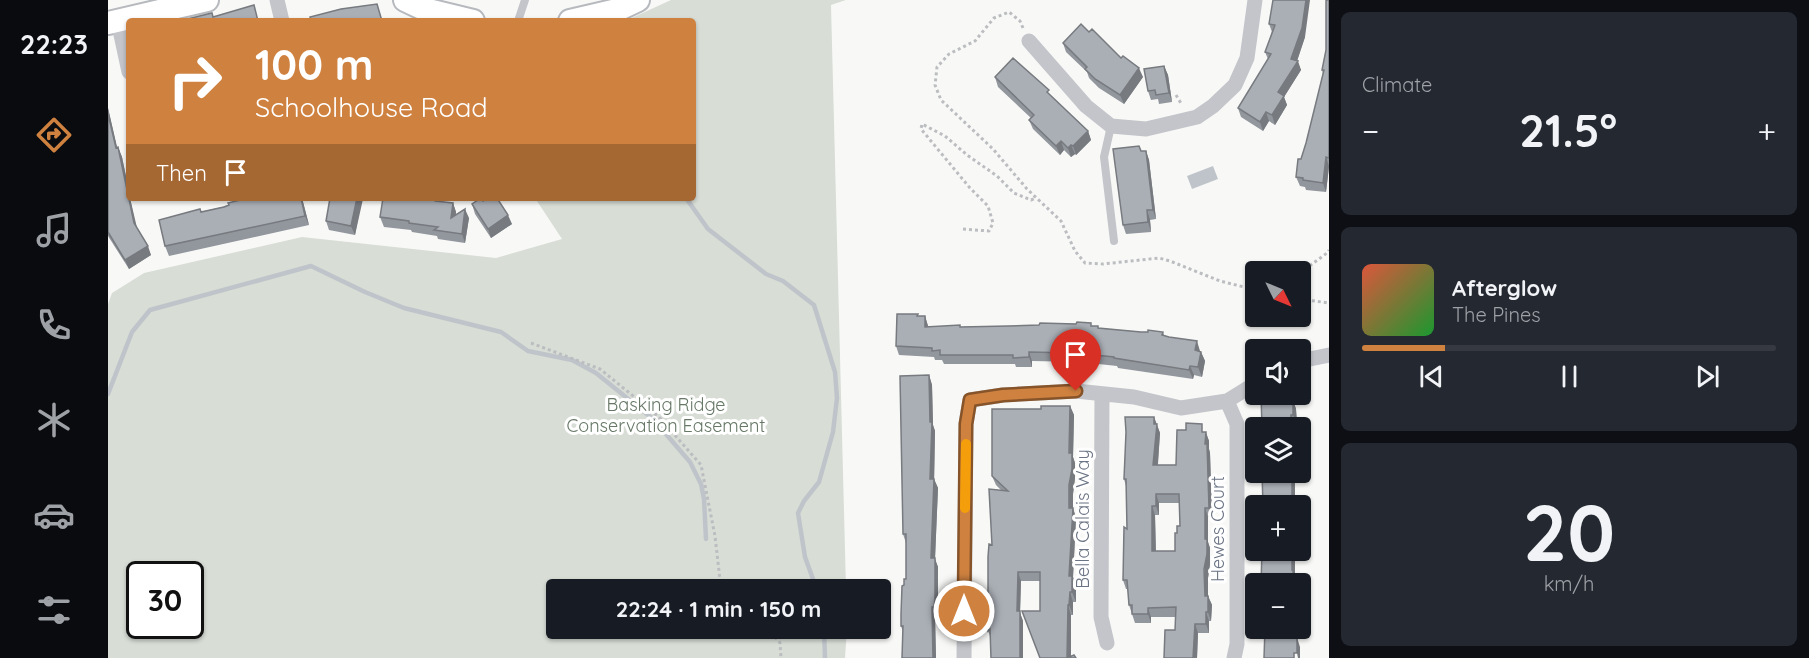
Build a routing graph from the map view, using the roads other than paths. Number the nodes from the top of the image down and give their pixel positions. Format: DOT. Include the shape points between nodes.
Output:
graph roads {
  1 [pos="207,0"];
  2 [pos="277,0"];
  3 [pos="525,0"];
  4 [pos="638,0"];
  5 [pos="1255,0"];
  6 [pos="417,10"];
  7 [pos="130,18"];
  8 [pos="281,18"];
  9 [pos="458,18"];
  10 [pos="519,18"];
  11 [pos="583,18"];
  12 [pos="113,22"];
  13 [pos="1029,41"];
  14 [pos="126,63"];
  15 [pos="1111,126"];
  16 [pos="1114,241"];
  17 [pos="1329,355"];
  18 [pos="1311,359"];
  19 [pos="1245,390"];
  20 [pos="1102,394"];
  21 [pos="1227,401"];
  22 [pos="1107,643"];
  23 [pos="964,658"];
  24 [pos="1234,658"];
  1 -- 7 [label="street"];
  2 -- 8 [label="street"];
  3 -- 10 [label="lane"];
  4 -- 11 [label="street"];
  5 -- 15 [label="street" via="1247,58 1235,85 1213,106 1197,117 1146,129"];
  6 -- 9 [label="street"];
  12 -- 14 [label="street"];
  13 -- 15 [label="street" via="1086,106"];
  15 -- 16 [label="lane" via="1104,157"];
  17 -- 18 [label="street"];
  19 -- 21 [label="street"];
  20 -- 21 [label="street" via="1181,408"];
  20 -- 22 [label="street, Bella Calais Way" via="1101,617"];
  20 -- 23 [label="street" via="1066,392 970,400 966,424"];
  21 -- 24 [label="street, Hewes Court" via="1237,424"];
}
